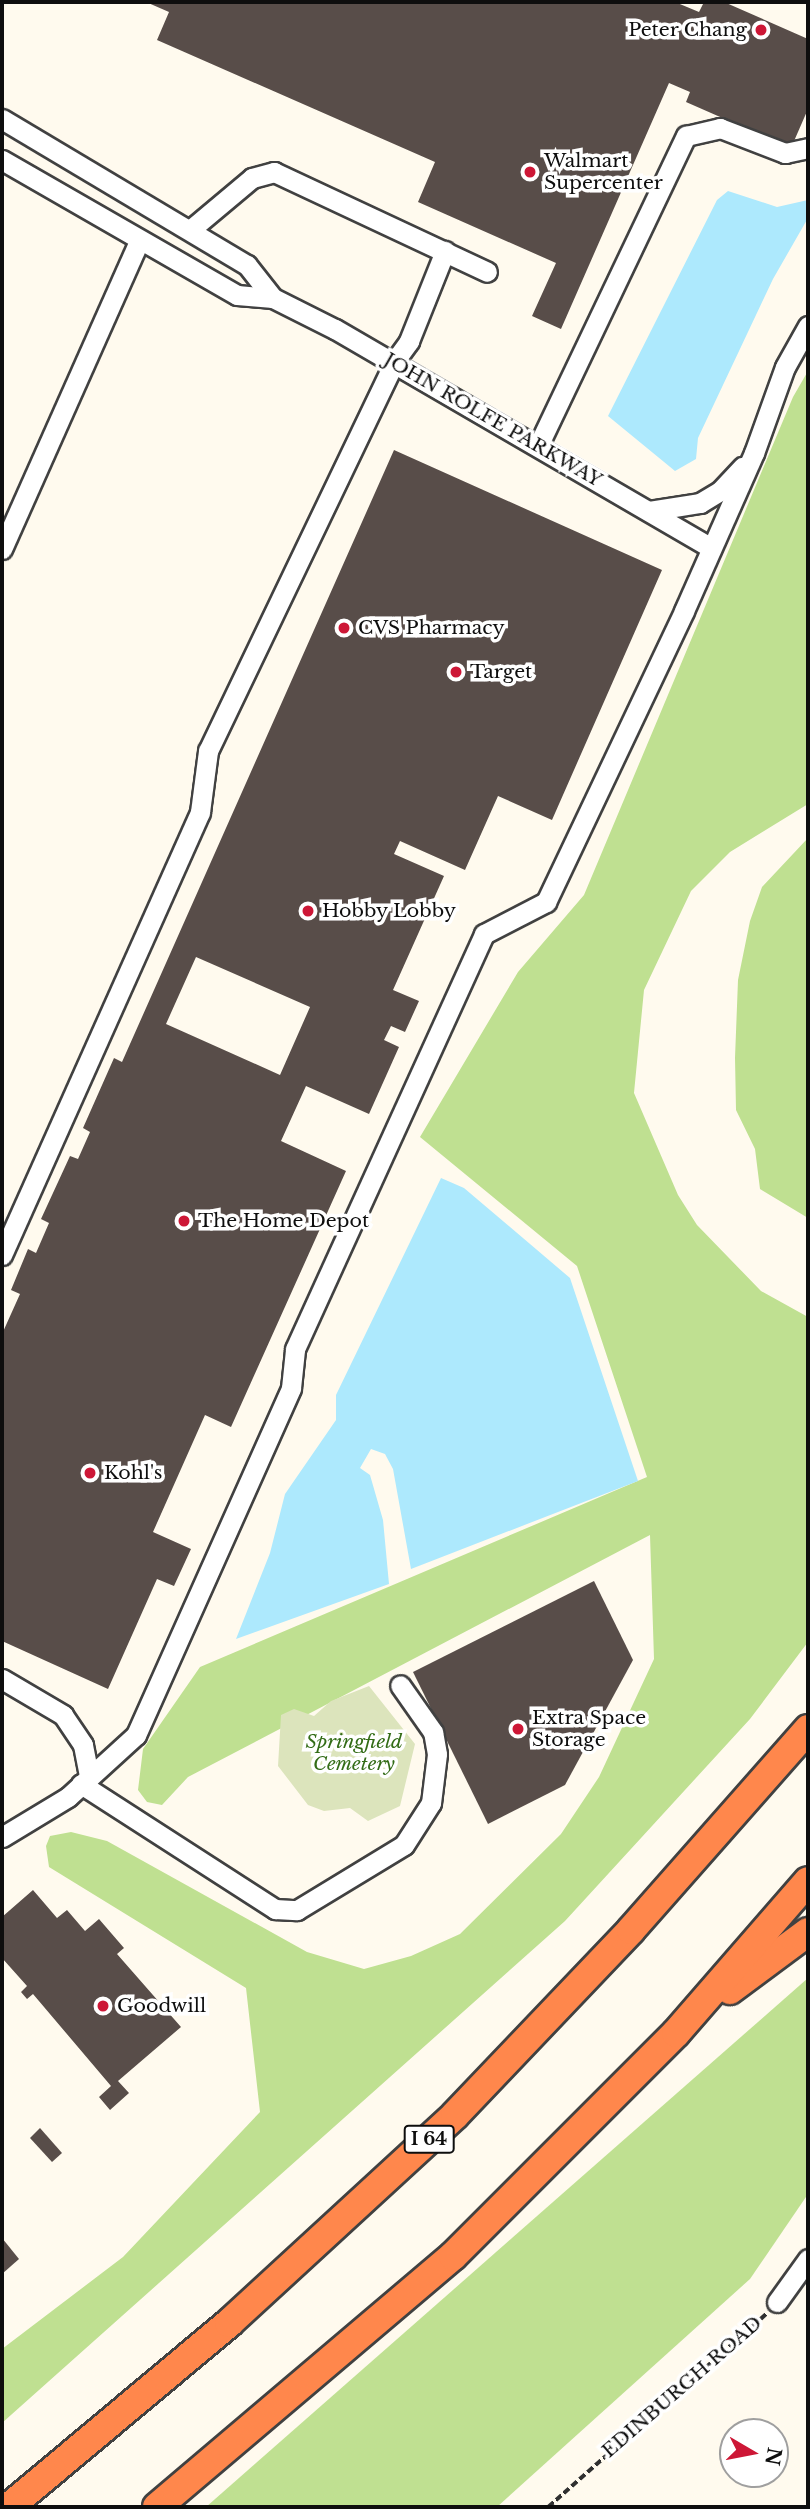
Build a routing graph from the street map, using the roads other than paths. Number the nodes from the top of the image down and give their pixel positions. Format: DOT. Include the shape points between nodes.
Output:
graph roads {
  1 [pos="2,119"];
  2 [pos="808,148"];
  3 [pos="2,160"];
  4 [pos="190,230"];
  5 [pos="139,241"];
  6 [pos="445,251"];
  7 [pos="487,272"];
  8 [pos="273,298"];
  9 [pos="808,326"];
  10 [pos="394,362"];
  11 [pos="538,446"];
  12 [pos="754,453"];
  13 [pos="649,511"];
  14 [pos="711,548"];
  15 [pos="2,550"];
  16 [pos="2,1255"];
  17 [pos="2,1679"];
  18 [pos="400,1685"];
  19 [pos="808,1729"];
  20 [pos="85,1781"];
  21 [pos="2,1837"];
  22 [pos="808,1881"];
  23 [pos="808,1932"];
  24 [pos="676,2033"];
  25 [pos="808,2259"];
  26 [pos="777,2302"];
  27 [pos="9,2507"];
  28 [pos="157,2507"];
  1 -- 4 [label="street, JOHN ROLFE PARKWAY"];
  2 -- 11 [label="street" via="785,153 720,128 686,136"];
  3 -- 5 [label="street, JOHN ROLFE PARKWAY"];
  4 -- 6 [label="street" via="252,178 274,172"];
  4 -- 8 [label="street, JOHN ROLFE PARKWAY" via="247,265"];
  5 -- 8 [label="street, JOHN ROLFE PARKWAY" via="237,295"];
  5 -- 15 [label="street"];
  6 -- 7 [label="street"];
  6 -- 10 [label="street" via="409,341"];
  8 -- 10 [label="street, JOHN ROLFE PARKWAY"];
  9 -- 12 [label="street" via="785,367"];
  10 -- 11 [label="street, JOHN ROLFE PARKWAY"];
  10 -- 16 [label="street" via="208,751 200,812"];
  11 -- 13 [label="street, JOHN ROLFE PARKWAY"];
  12 -- 13 [label="street" via="720,491 700,503"];
  12 -- 14 [label="street"];
  13 -- 14 [label="street, JOHN ROLFE PARKWAY"];
  14 -- 20 [label="street" via="546,902 484,934 295,1349 291,1388 136,1735"];
  17 -- 20 [label="street" via="63,1715 83,1745"];
  18 -- 20 [label="street" via="433,1732 437,1754 431,1804 404,1845 297,1910 275,1909"];
  19 -- 27 [label="highway, I 64" via="631,1930 455,2115 229,2323"];
  20 -- 21 [label="street"];
  22 -- 24 [label="highway"];
  23 -- 24 [label="highway"];
  24 -- 28 [label="highway" via="453,2256"];
  25 -- 26 [label="street, EDINBURGH ROAD"];
}
